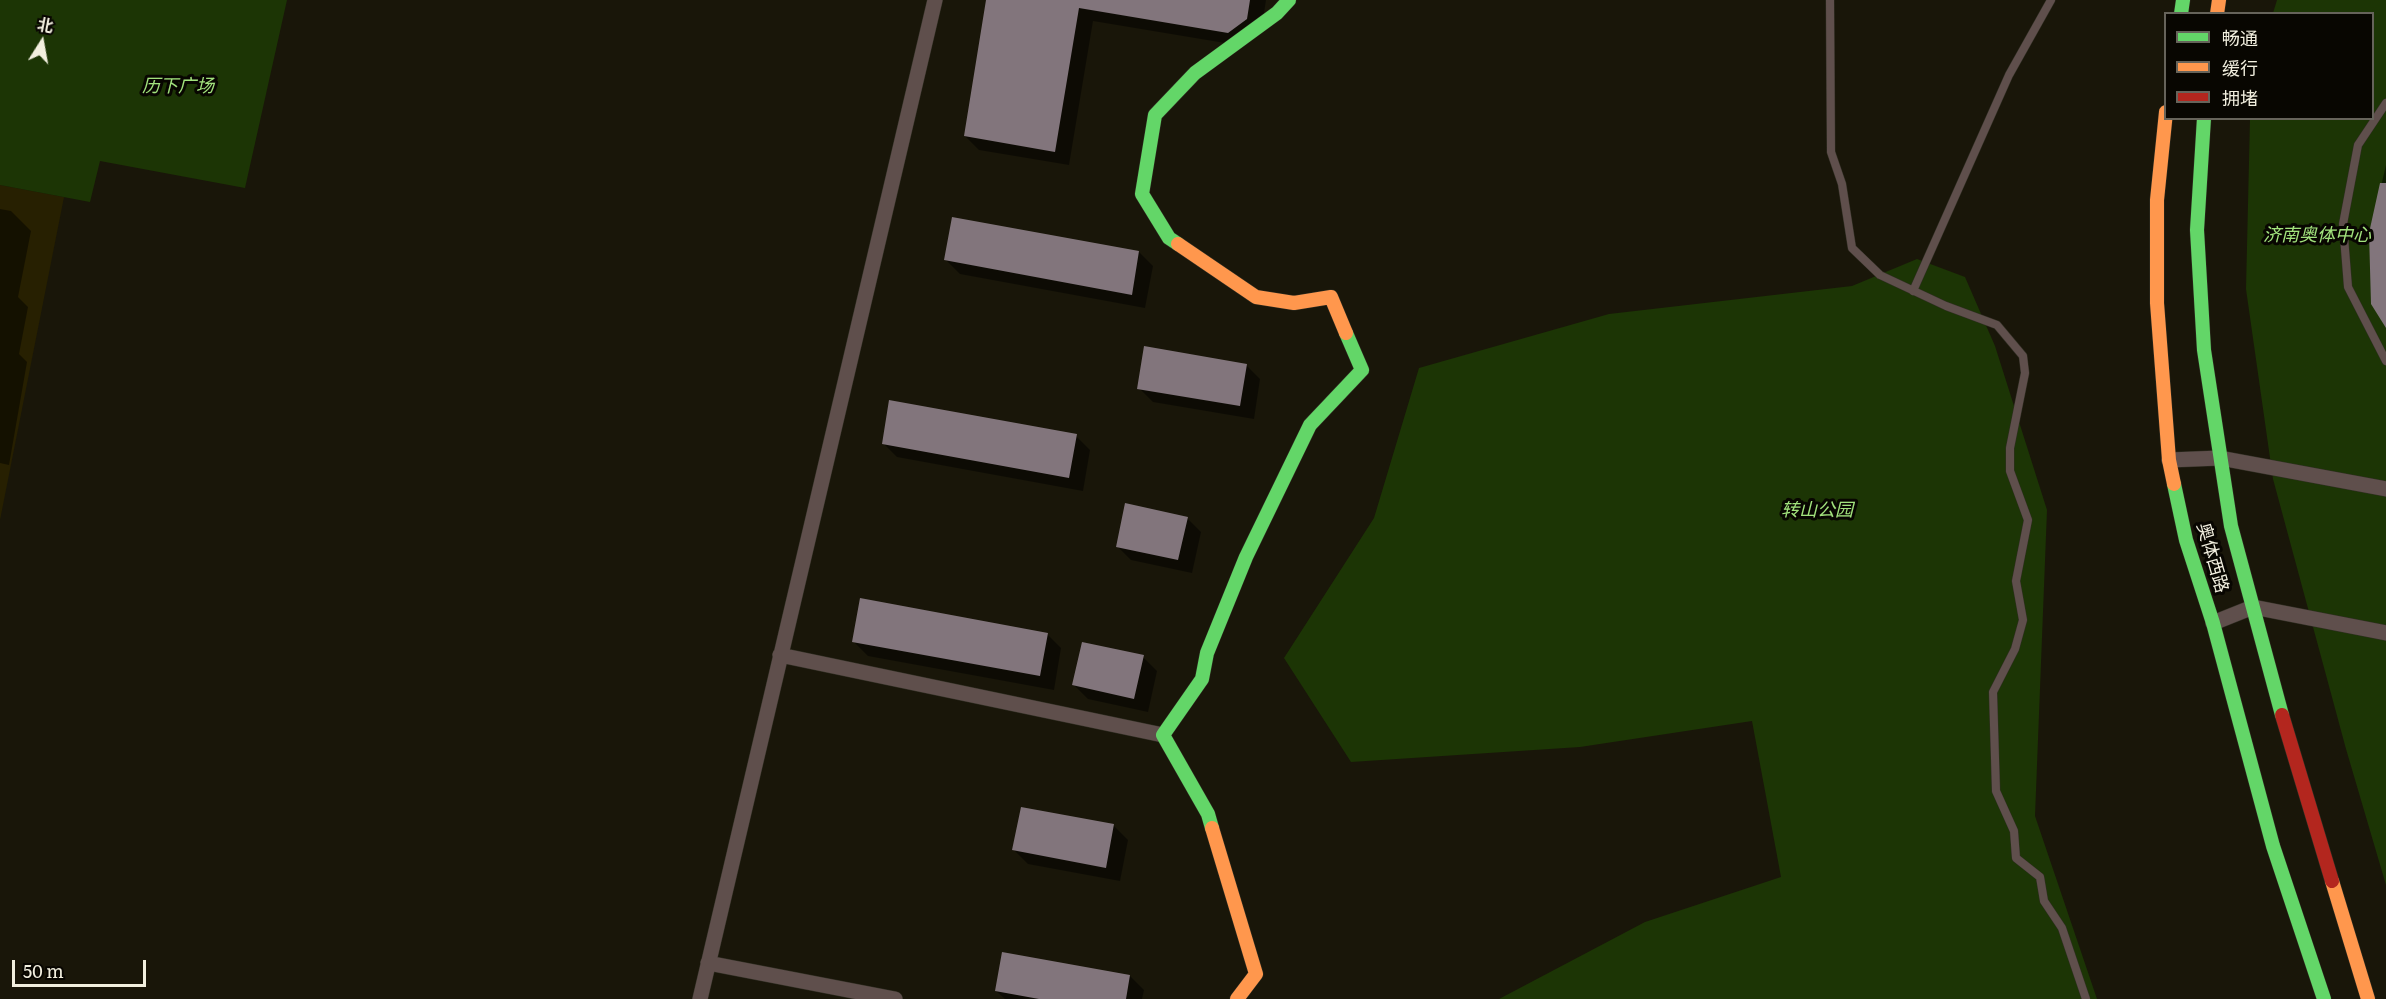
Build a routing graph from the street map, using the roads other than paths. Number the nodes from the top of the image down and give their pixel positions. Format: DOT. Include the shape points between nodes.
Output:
graph roads {
  1 [pos="935,0"];
  2 [pos="1289,0"];
  3 [pos="1830,0"];
  4 [pos="2051,0"];
  5 [pos="2386,103"];
  6 [pos="2165,120"];
  7 [pos="2204,120"];
  8 [pos="1913,291"];
  9 [pos="2386,361"];
  10 [pos="2220,459"];
  11 [pos="2169,460"];
  12 [pos="2386,489"];
  13 [pos="2253,607"];
  14 [pos="2212,623"];
  15 [pos="2386,633"];
  16 [pos="780,655"];
  17 [pos="1163,735"];
  18 [pos="708,963"];
  19 [pos="700,999"];
  20 [pos="895,999"];
  21 [pos="1237,999"];
  22 [pos="2086,999"];
  23 [pos="2324,999"];
  24 [pos="2368,999"];
  1 -- 16 [label="street"];
  2 -- 17 [label="main road" via="1277,14 1195,73 1155,115 1142,194 1169,237 1256,297 1294,303 1331,297 1362,370 1310,425 1245,557 1207,653 1202,679"];
  3 -- 8 [label="lane" via="1831,152 1842,184 1852,248 1880,275"];
  4 -- 8 [label="lane" via="2009,75"];
  5 -- 9 [label="lane" via="2358,145 2343,224 2348,286"];
  6 -- 11 [label="main road, 奥体西路" via="2157,200 2157,303"];
  7 -- 10 [label="main road, 奥体西路" via="2197,230 2204,350"];
  8 -- 22 [label="lane" via="1997,325 2023,356 2025,373 2010,448 2010,471 2028,520 2016,581 2023,620 2015,649 1993,692 1996,791 2014,831 2016,858 2040,877 2044,901 2061,928"];
  10 -- 11 [label="street"];
  10 -- 12 [label="street"];
  10 -- 13 [label="main road, 奥体西路" via="2231,526"];
  11 -- 14 [label="main road, 奥体西路" via="2186,540"];
  13 -- 14 [label="street"];
  13 -- 15 [label="street"];
  13 -- 24 [label="main road, 奥体西路" via="2287,734"];
  14 -- 23 [label="main road, 奥体西路" via="2273,846"];
  16 -- 17 [label="street"];
  16 -- 18 [label="street"];
  17 -- 21 [label="main road" via="1208,814 1256,974"];
  18 -- 19 [label="street"];
  18 -- 20 [label="street"];
}
